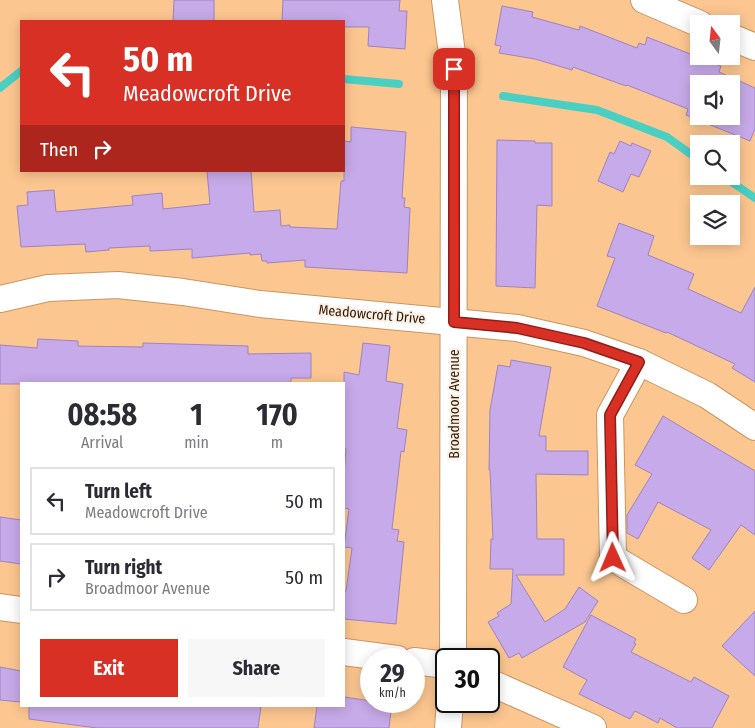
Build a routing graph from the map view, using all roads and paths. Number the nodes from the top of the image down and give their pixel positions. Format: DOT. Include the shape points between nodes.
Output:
graph roads {
  1 [pos="444,0"];
  2 [pos="644,0"];
  3 [pos="690,20"];
  4 [pos="740,41"];
  5 [pos="755,47"];
  6 [pos="0,299"];
  7 [pos="454,322"];
  8 [pos="639,362"];
  9 [pos="755,427"];
  10 [pos="684,600"];
  11 [pos="0,607"];
  12 [pos="20,610"];
  13 [pos="453,648"];
  14 [pos="345,652"];
  15 [pos="360,654"];
  16 [pos="500,687"];
  17 [pos="449,713"];
  18 [pos="448,728"];
  19 [pos="593,728"];
  1 -- 7 [label="street, Broadmoor Avenue" via="454,69"];
  2 -- 3 [label="street"];
  4 -- 5 [label="street"];
  6 -- 7 [label="street, Meadowcroft Drive" via="48,288 118,285 260,304"];
  7 -- 8 [label="street, Meadowcroft Drive" via="517,328 584,343"];
  7 -- 13 [label="street, Broadmoor Avenue"];
  8 -- 9 [label="street, Meadowcroft Drive" via="707,395"];
  8 -- 10 [label="street" via="610,415 613,558"];
  11 -- 12 [label="street"];
  14 -- 15 [label="street"];
  16 -- 19 [label="street"];
  17 -- 18 [label="street"];
}
